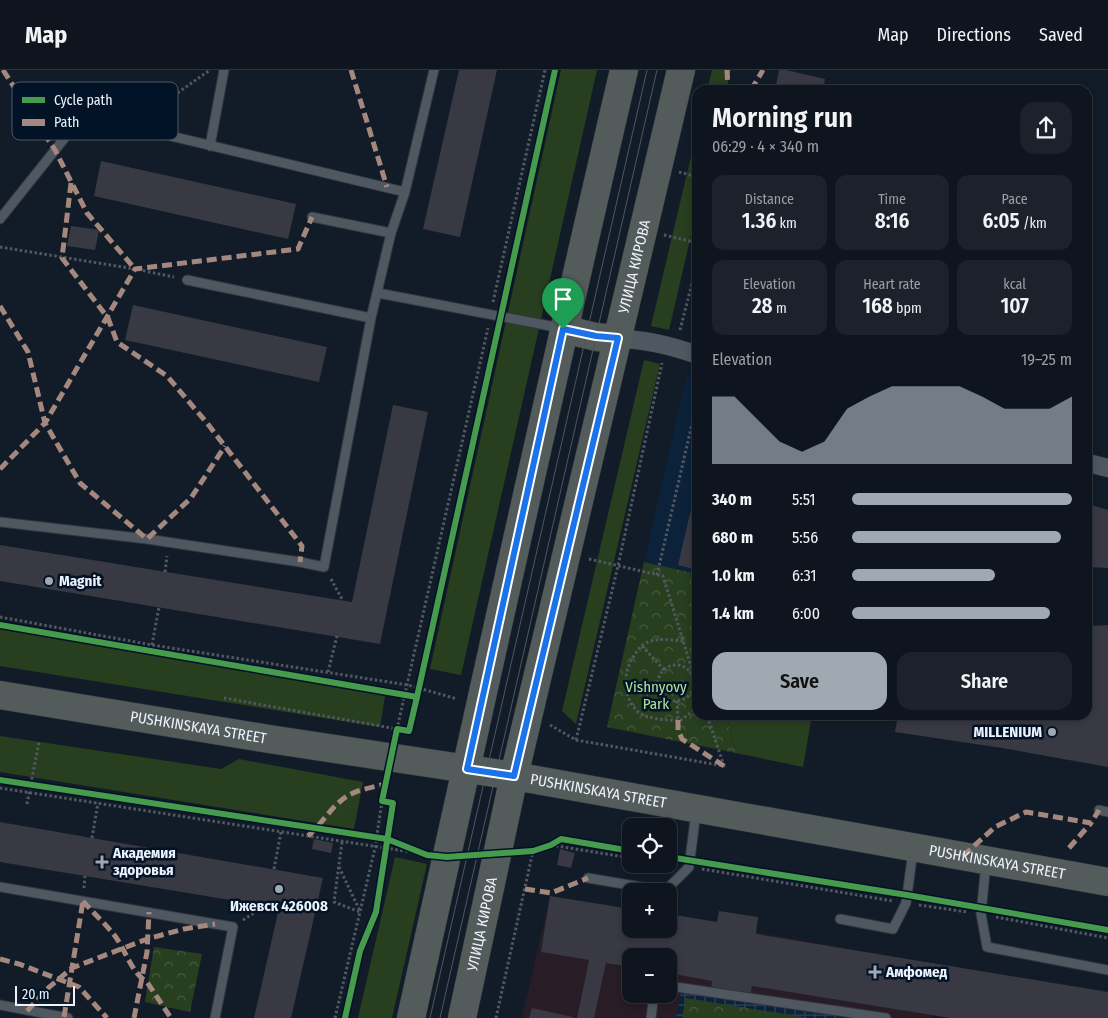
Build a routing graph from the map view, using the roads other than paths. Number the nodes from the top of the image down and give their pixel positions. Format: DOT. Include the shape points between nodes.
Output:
graph roads {
  1 [pos="224,70"];
  2 [pos="434,70"];
  3 [pos="624,70"];
  4 [pos="681,70"];
  5 [pos="178,138"];
  6 [pos="63,140"];
  7 [pos="210,146"];
  8 [pos="405,192"];
  9 [pos="312,217"];
  10 [pos="0,219"];
  11 [pos="391,233"];
  12 [pos="187,280"];
  13 [pos="378,293"];
  14 [pos="371,318"];
  15 [pos="563,329"];
  16 [pos="618,338"];
  17 [pos="692,353"];
  18 [pos="1092,464"];
  19 [pos="1108,468"];
  20 [pos="0,522"];
  21 [pos="0,695"];
  22 [pos="467,769"];
  23 [pos="514,776"];
  24 [pos="697,809"];
  25 [pos="914,848"];
  26 [pos="986,860"];
  27 [pos="588,878"];
  28 [pos="1108,882"];
  29 [pos="0,887"];
  30 [pos="840,919"];
  31 [pos="1108,970"];
  32 [pos="677,987"];
  33 [pos="652,1003"];
  34 [pos="0,1005"];
  35 [pos="68,1018"];
  36 [pos="216,1018"];
  37 [pos="411,1018"];
  38 [pos="462,1018"];
  39 [pos="650,1018"];
  40 [pos="886,1018"];
  1 -- 7 [label="lane"];
  2 -- 8 [label="lane"];
  3 -- 15 [label="main road"];
  4 -- 16 [label="main road, УЛИЦА КИРОВА"];
  5 -- 7 [label="lane"];
  6 -- 10 [label="lane"];
  7 -- 8 [label="lane"];
  8 -- 11 [label="lane"];
  9 -- 11 [label="lane"];
  11 -- 13 [label="lane"];
  12 -- 14 [label="lane"];
  13 -- 14 [label="lane"];
  13 -- 15 [label="lane"];
  14 -- 20 [label="lane" via="324,567"];
  15 -- 16 [label="main road"];
  15 -- 22 [label="main road"];
  16 -- 17 [label="street"];
  16 -- 23 [label="main road, УЛИЦА КИРОВА"];
  18 -- 19 [label="street"];
  21 -- 22 [label="main road, PUSHKINSKAYA STREET"];
  22 -- 23 [label="main road, PUSHKINSKAYA STREET"];
  22 -- 37 [label="main road"];
  23 -- 24 [label="main road, PUSHKINSKAYA STREET"];
  23 -- 38 [label="main road, УЛИЦА КИРОВА"];
  24 -- 25 [label="main road, PUSHKINSKAYA STREET"];
  24 -- 27 [label="lane" via="690,864 665,890"];
  25 -- 26 [label="main road, PUSHKINSKAYA STREET"];
  25 -- 30 [label="lane" via="906,903 893,929"];
  26 -- 28 [label="main road, PUSHKINSKAYA STREET"];
  26 -- 31 [label="lane" via="981,911 988,947"];
  29 -- 36 [label="lane" via="233,927"];
  32 -- 40 [label="lane"];
  33 -- 39 [label="lane"];
  34 -- 35 [label="lane"];
}
